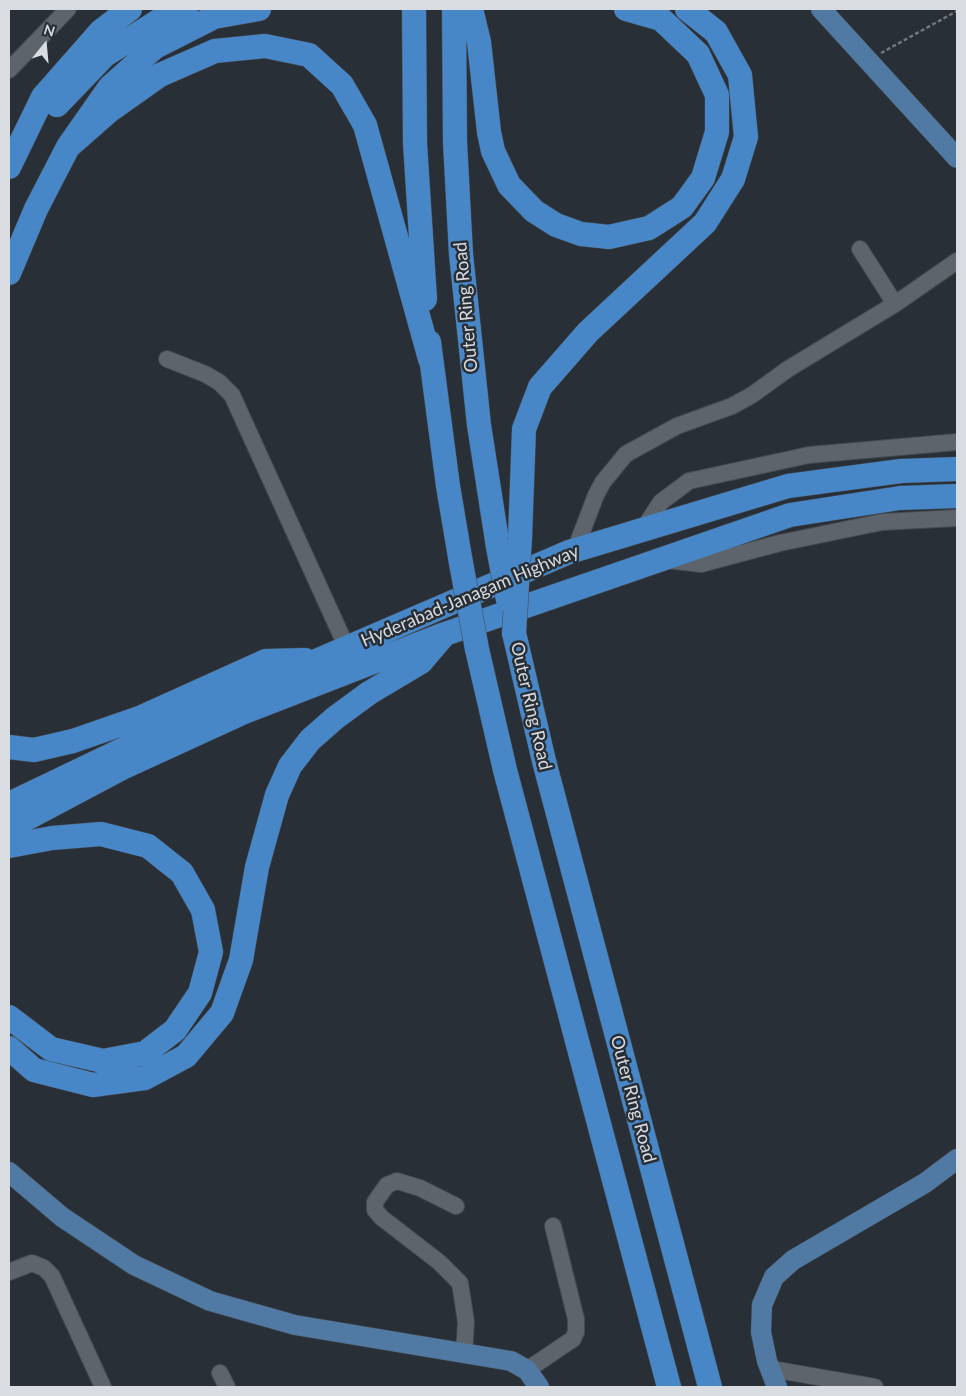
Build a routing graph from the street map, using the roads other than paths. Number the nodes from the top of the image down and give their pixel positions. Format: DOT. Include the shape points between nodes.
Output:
graph roads {
  1 [pos="68,9"];
  2 [pos="130,9"];
  3 [pos="186,9"];
  4 [pos="259,9"];
  5 [pos="626,9"];
  6 [pos="687,9"];
  7 [pos="822,9"];
  8 [pos="414,14"];
  9 [pos="463,14"];
  10 [pos="9,70"];
  11 [pos="29,125"];
  12 [pos="68,147"];
  13 [pos="957,158"];
  14 [pos="9,167"];
  15 [pos="860,249"];
  16 [pos="957,261"];
  17 [pos="9,273"];
  18 [pos="895,304"];
  19 [pos="168,359"];
  20 [pos="430,359"];
  21 [pos="957,442"];
  22 [pos="957,469"];
  23 [pos="957,496"];
  24 [pos="957,518"];
  25 [pos="642,530"];
  26 [pos="575,550"];
  27 [pos="662,559"];
  28 [pos="514,633"];
  29 [pos="445,634"];
  30 [pos="347,648"];
  31 [pos="319,660"];
  32 [pos="9,747"];
  33 [pos="9,804"];
  34 [pos="9,828"];
  35 [pos="9,846"];
  36 [pos="9,1017"];
  37 [pos="9,1048"];
  38 [pos="957,1159"];
  39 [pos="9,1172"];
  40 [pos="456,1206"];
  41 [pos="553,1226"];
  42 [pos="9,1272"];
  43 [pos="464,1354"];
  44 [pos="527,1370"];
  45 [pos="775,1378"];
  46 [pos="103,1387"];
  47 [pos="539,1387"];
  48 [pos="669,1387"];
  49 [pos="710,1387"];
  50 [pos="875,1387"];
  1 -- 10 [label="street"];
  2 -- 11 [label="highway" via="101,31 44,98"];
  3 -- 11 [label="highway" via="168,15 105,55 56,105"];
  4 -- 12 [label="highway" via="214,17 155,48 110,87"];
  5 -- 9 [label="highway" via="661,20 698,54 717,95 717,132 703,178 682,208 649,228 609,237 568,230 534,211 509,185 493,151"];
  6 -- 28 [label="highway, bridge" via="716,32 740,75 746,137 733,179 706,223 588,332 540,387 524,429"];
  7 -- 13 [label="main road"];
  8 -- 20 [label="highway" via="417,199"];
  9 -- 28 [label="highway, Outer Ring Road, bridge" via="455,142 461,264 479,425"];
  11 -- 14 [label="highway"];
  12 -- 17 [label="highway" via="36,209"];
  12 -- 20 [label="highway" via="109,110 160,74 215,51 265,46 309,55 342,85 365,125"];
  15 -- 18 [label="street"];
  16 -- 18 [label="street"];
  18 -- 26 [label="street" via="788,369 752,395 732,406 677,426 626,454 596,495"];
  19 -- 30 [label="street" via="219,382 232,395"];
  20 -- 48 [label="highway, bridge" via="460,563 507,780"];
  21 -- 25 [label="street" via="809,455 689,481 662,502"];
  22 -- 25 [label="highway, Hyderabad-Janagam Highway" via="901,471 788,486"];
  23 -- 27 [label="highway, Hyderabad-Janagam Highway" via="900,498 790,515"];
  24 -- 27 [label="street" via="882,522 780,543 701,564"];
  25 -- 26 [label="highway, Hyderabad-Janagam Highway"];
  26 -- 30 [label="highway, Hyderabad-Janagam Highway"];
  27 -- 29 [label="highway, Hyderabad-Janagam Highway"];
  28 -- 49 [label="highway, Outer Ring Road" via="544,761"];
  29 -- 34 [label="highway, Hyderabad-Janagam Highway" via="244,712 124,767"];
  29 -- 37 [label="highway" via="421,662 335,718 310,740 290,766 274,804 257,866 241,960 222,1013 186,1056 145,1078 93,1085 34,1070"];
  30 -- 31 [label="highway, Hyderabad-Janagam Highway"];
  31 -- 32 [label="highway" via="266,661 142,717 73,741 34,750"];
  31 -- 33 [label="highway, Hyderabad-Janagam Highway" via="228,699"];
  35 -- 36 [label="highway" via="101,834 148,846 182,873 204,910 211,952 200,993 175,1030 145,1052 103,1061 51,1049"];
  38 -- 45 [label="main road" via="925,1182 793,1260 774,1277 762,1305 761,1332 767,1361"];
  39 -- 43 [label="main road" via="62,1217 134,1265 210,1301 295,1325"];
  40 -- 43 [label="street" via="420,1188 397,1181 387,1186 375,1202 375,1210 460,1283 466,1322"];
  41 -- 44 [label="street" via="576,1318 576,1332 573,1339"];
  42 -- 46 [label="street" via="32,1263 52,1276"];
  43 -- 44 [label="main road" via="511,1361"];
  44 -- 47 [label="main road"];
  45 -- 50 [label="street"];
}
